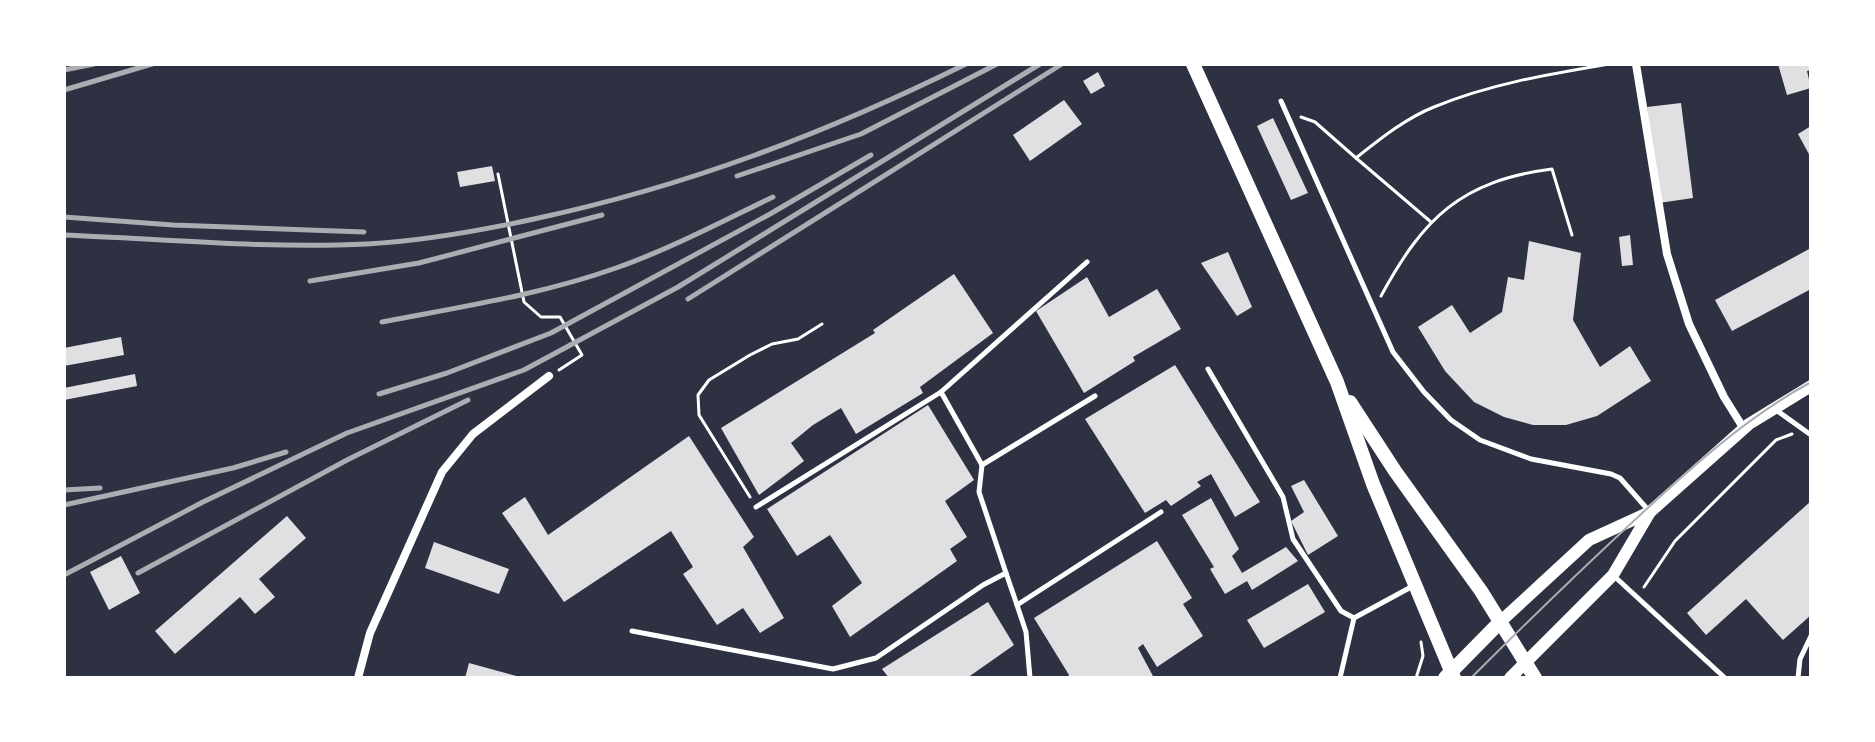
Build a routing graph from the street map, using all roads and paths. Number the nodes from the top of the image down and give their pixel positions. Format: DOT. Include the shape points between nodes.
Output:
graph roads {
  1 [pos="1193,64"];
  2 [pos="1609,64"];
  3 [pos="1636,64"];
  4 [pos="1281,101"];
  5 [pos="1286,111"];
  6 [pos="1356,158"];
  7 [pos="498,174"];
  8 [pos="1431,222"];
  9 [pos="1572,235"];
  10 [pos="1087,262"];
  11 [pos="1374,310"];
  12 [pos="822,324"];
  13 [pos="1208,369"];
  14 [pos="549,376"];
  15 [pos="1337,382"];
  16 [pos="1811,386"];
  17 [pos="941,392"];
  18 [pos="1095,396"];
  19 [pos="1774,408"];
  20 [pos="1744,429"];
  21 [pos="1811,435"];
  22 [pos="1801,437"];
  23 [pos="982,465"];
  24 [pos="756,507"];
  25 [pos="1161,512"];
  26 [pos="1650,512"];
  27 [pos="1006,573"];
  28 [pos="1613,575"];
  29 [pos="1414,586"];
  30 [pos="1653,596"];
  31 [pos="1017,605"];
  32 [pos="1354,618"];
  33 [pos="1500,622"];
  34 [pos="632,631"];
  35 [pos="1811,636"];
  36 [pos="1420,638"];
  37 [pos="1527,662"];
  38 [pos="1450,676"];
  39 [pos="358,678"];
  40 [pos="1030,678"];
  41 [pos="1340,678"];
  42 [pos="1416,678"];
  43 [pos="1510,678"];
  44 [pos="1535,678"];
  45 [pos="1725,678"];
  46 [pos="1798,678"];
  1 -- 15 [label="main road"];
  2 -- 6 [label="path" via="1524,79 1433,107"];
  3 -- 20 [label="street" via="1667,254 1689,324"];
  4 -- 5 [label="lane"];
  5 -- 6 [label="path" via="1315,122"];
  5 -- 11 [label="lane"];
  6 -- 8 [label="path"];
  7 -- 14 [label="path" via="524,302 541,317 560,317 582,355"];
  8 -- 9 [label="path" via="1476,188 1552,169"];
  8 -- 11 [label="path" via="1404,253"];
  10 -- 17 [label="lane"];
  11 -- 26 [label="lane" via="1393,352 1451,420 1480,440 1531,459 1620,478"];
  12 -- 24 [label="path" via="798,339 750,355 709,380 698,395 699,415"];
  13 -- 32 [label="lane" via="1283,497 1293,539 1341,611"];
  14 -- 39 [label="street" via="473,434 442,472 370,633"];
  15 -- 29 [label="main road"];
  15 -- 33 [label="main road"];
  16 -- 19 [label="street"];
  17 -- 23 [label="lane"];
  17 -- 24 [label="lane"];
  18 -- 23 [label="lane"];
  19 -- 20 [label="street"];
  19 -- 21 [label="lane"];
  20 -- 26 [label="street"];
  22 -- 30 [label="path" via="1792,434 1776,440 1675,541 1643,586"];
  23 -- 27 [label="lane" via="979,492"];
  25 -- 31 [label="lane"];
  26 -- 28 [label="street"];
  26 -- 33 [label="street" via="1589,540"];
  27 -- 31 [label="lane"];
  27 -- 34 [label="lane" via="876,658 833,669"];
  28 -- 37 [label="street"];
  28 -- 45 [label="lane"];
  29 -- 32 [label="lane"];
  29 -- 38 [label="main road"];
  31 -- 40 [label="lane" via="1026,632"];
  32 -- 41 [label="lane"];
  33 -- 37 [label="main road"];
  33 -- 38 [label="main road"];
  35 -- 46 [label="lane"];
  36 -- 42 [label="path" via="1423,656"];
  37 -- 43 [label="street"];
  37 -- 44 [label="main road"];
}
